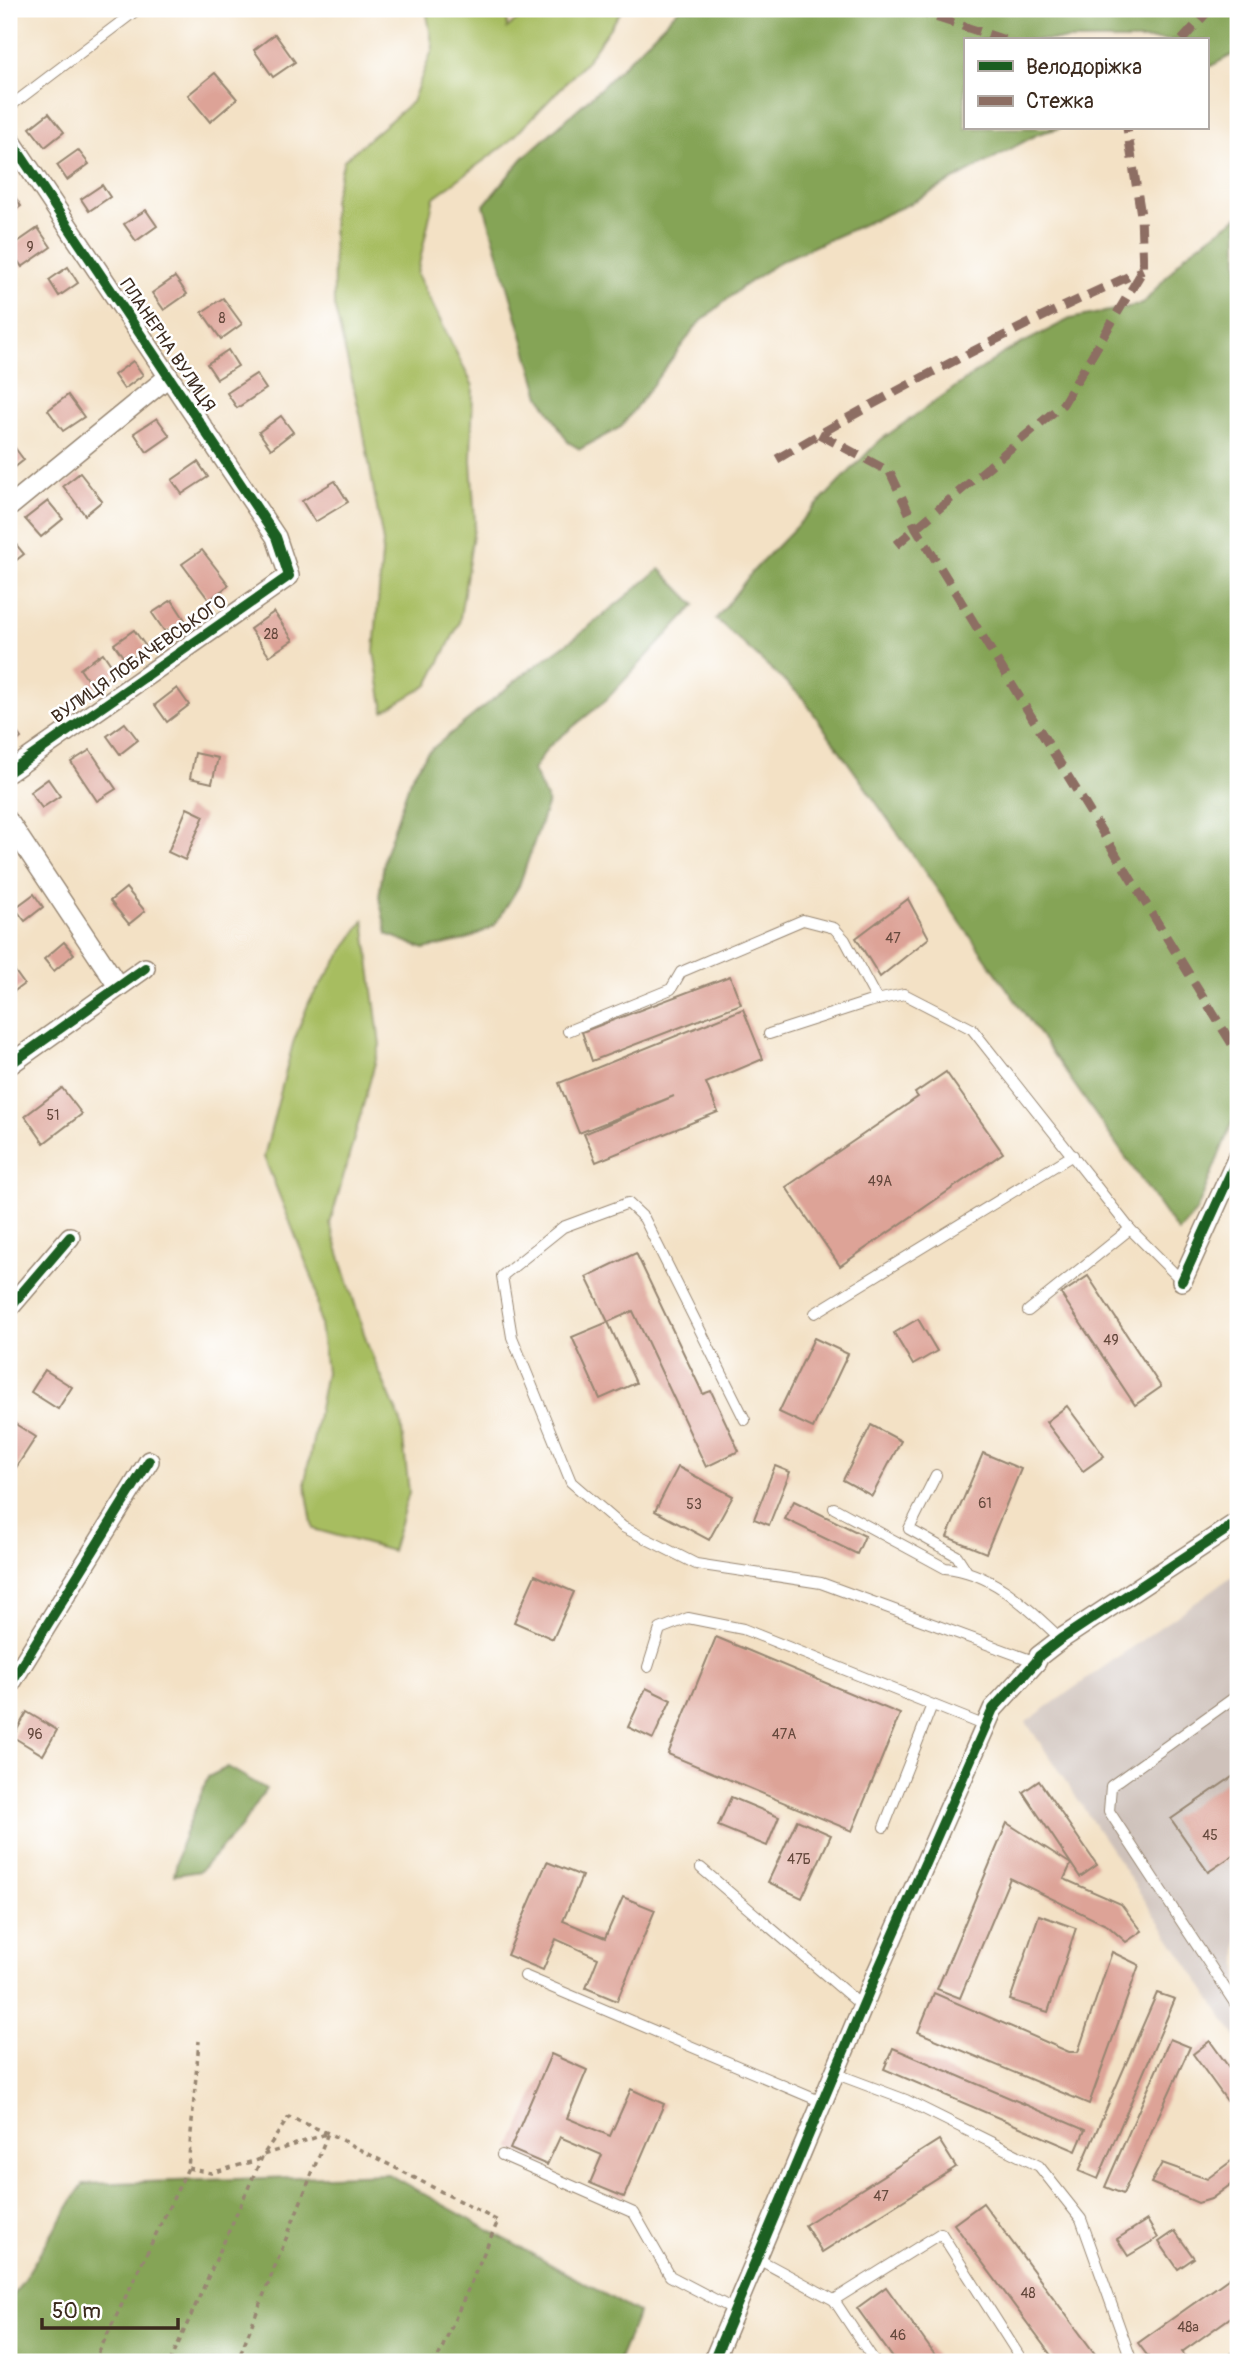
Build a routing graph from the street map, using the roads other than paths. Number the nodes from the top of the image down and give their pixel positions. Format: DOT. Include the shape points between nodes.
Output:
graph roads {
  1 [pos="138,9"];
  2 [pos="9,107"];
  3 [pos="9,138"];
  4 [pos="168,377"];
  5 [pos="9,508"];
  6 [pos="289,576"];
  7 [pos="9,772"];
  8 [pos="9,822"];
  9 [pos="145,968"];
  10 [pos="118,986"];
  11 [pos="877,1000"];
  12 [pos="568,1031"];
  13 [pos="769,1034"];
  14 [pos="9,1065"];
  15 [pos="1073,1155"];
  16 [pos="1238,1157"];
  17 [pos="1130,1229"];
  18 [pos="70,1237"];
  19 [pos="1182,1281"];
  20 [pos="9,1308"];
  21 [pos="1028,1311"];
  22 [pos="815,1313"];
  23 [pos="745,1420"];
  24 [pos="149,1461"];
  25 [pos="936,1475"];
  26 [pos="834,1508"];
  27 [pos="1238,1522"];
  28 [pos="966,1570"];
  29 [pos="1061,1639"];
  30 [pos="1036,1662"];
  31 [pos="648,1667"];
  32 [pos="9,1686"];
  33 [pos="1238,1695"];
  34 [pos="932,1705"];
  35 [pos="987,1726"];
  36 [pos="884,1828"];
  37 [pos="701,1868"];
  38 [pos="526,1976"];
  39 [pos="863,2007"];
  40 [pos="1238,2008"];
  41 [pos="834,2073"];
  42 [pos="822,2102"];
  43 [pos="502,2155"];
  44 [pos="757,2258"];
  45 [pos="834,2300"];
  46 [pos="735,2309"];
  47 [pos="1238,2354"];
  48 [pos="713,2362"];
  49 [pos="875,2362"];
  50 [pos="1024,2362"];
  51 [pos="1132,2362"];
  52 [pos="1228,2362"];
  1 -- 2 [label="lane"];
  3 -- 4 [label="street, ПЛАНЕРНА ВУЛИЦЯ"];
  4 -- 5 [label="street"];
  4 -- 6 [label="street, ПЛАНЕРНА ВУЛИЦЯ" via="276,537"];
  6 -- 7 [label="street, ВУЛИЦЯ ЛОБАЧЕВСЬКОГО"];
  8 -- 10 [label="street"];
  9 -- 10 [label="street"];
  10 -- 14 [label="street"];
  11 -- 12 [label="lane" via="845,940 834,929 803,920 681,972 671,989"];
  11 -- 13 [label="lane"];
  11 -- 15 [label="lane" via="904,994 972,1029"];
  15 -- 17 [label="lane"];
  15 -- 22 [label="lane"];
  16 -- 19 [label="street"];
  17 -- 19 [label="lane"];
  17 -- 21 [label="lane"];
  18 -- 20 [label="street"];
  23 -- 30 [label="lane" via="643,1218 628,1203 563,1227 502,1276 512,1337 571,1482 623,1527 696,1564 821,1583"];
  24 -- 32 [label="street"];
  25 -- 28 [label="lane" via="909,1529 957,1556"];
  26 -- 28 [label="lane" via="945,1568"];
  27 -- 29 [label="street"];
  28 -- 29 [label="lane" via="1015,1596"];
  29 -- 30 [label="street"];
  30 -- 35 [label="street" via="993,1709"];
  31 -- 34 [label="lane" via="660,1629 688,1618 743,1629"];
  33 -- 40 [label="lane" via="1111,1786 1109,1811"];
  34 -- 35 [label="lane"];
  34 -- 36 [label="lane"];
  35 -- 39 [label="street"];
  37 -- 39 [label="lane"];
  38 -- 42 [label="lane"];
  39 -- 41 [label="street"];
  41 -- 42 [label="street"];
  41 -- 51 [label="lane" via="906,2100 1039,2165 1081,2219"];
  42 -- 44 [label="street"];
  43 -- 46 [label="lane" via="634,2213 670,2276"];
  44 -- 45 [label="lane"];
  44 -- 46 [label="street"];
  45 -- 49 [label="lane"];
  45 -- 50 [label="lane" via="941,2233"];
  46 -- 48 [label="street"];
  47 -- 52 [label="lane"];
}
